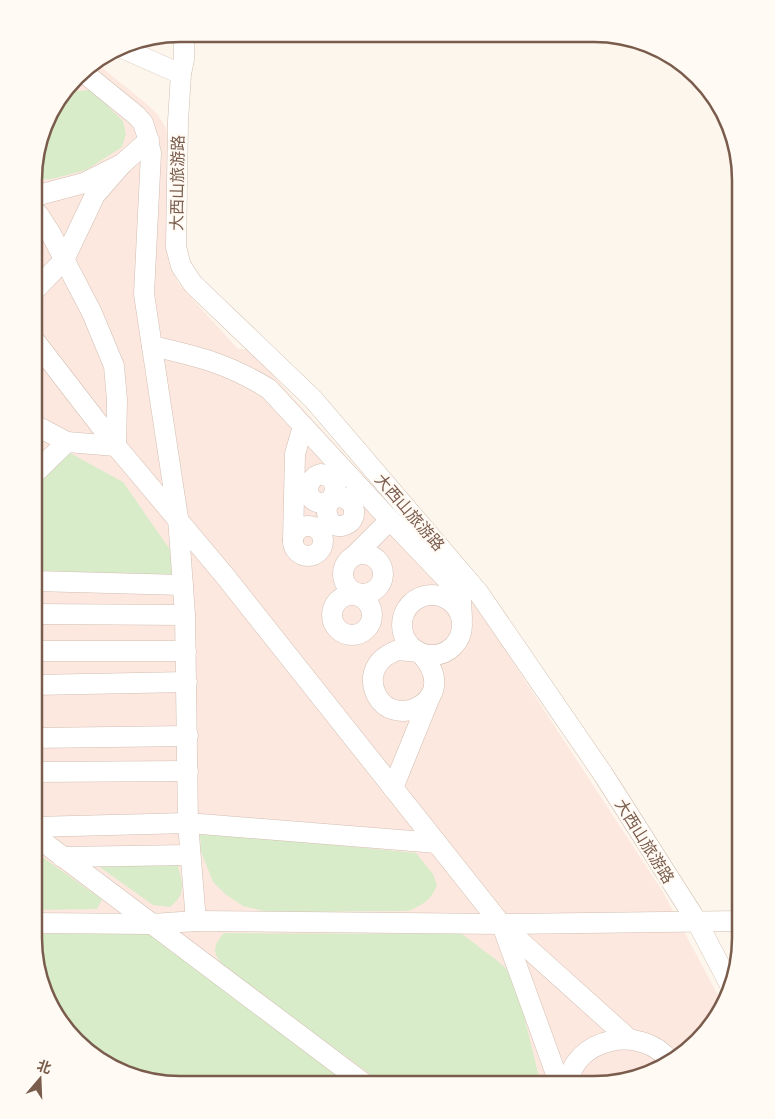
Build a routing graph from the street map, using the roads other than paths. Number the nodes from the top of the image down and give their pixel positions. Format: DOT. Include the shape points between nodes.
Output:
graph roads {
  1 [pos="184,42"];
  2 [pos="131,52"];
  3 [pos="181,74"];
  4 [pos="90,77"];
  5 [pos="149,140"];
  6 [pos="122,164"];
  7 [pos="42,194"];
  8 [pos="42,220"];
  9 [pos="64,260"];
  10 [pos="42,283"];
  11 [pos="152,346"];
  12 [pos="42,350"];
  13 [pos="303,426"];
  14 [pos="42,429"];
  15 [pos="67,442"];
  16 [pos="116,446"];
  17 [pos="334,460"];
  18 [pos="42,465"];
  19 [pos="330,501"];
  20 [pos="178,518"];
  21 [pos="390,520"];
  22 [pos="294,541"];
  23 [pos="354,556"];
  24 [pos="42,581"];
  25 [pos="183,585"];
  26 [pos="42,614"];
  27 [pos="185,615"];
  28 [pos="462,619"];
  29 [pos="42,651"];
  30 [pos="186,651"];
  31 [pos="419,652"];
  32 [pos="187,682"];
  33 [pos="42,685"];
  34 [pos="431,695"];
  35 [pos="188,736"];
  36 [pos="42,738"];
  37 [pos="188,771"];
  38 [pos="42,772"];
  39 [pos="393,788"];
  40 [pos="188,823"];
  41 [pos="42,827"];
  42 [pos="42,841"];
  43 [pos="437,843"];
  44 [pos="190,855"];
  45 [pos="62,856"];
  46 [pos="696,920"];
  47 [pos="196,921"];
  48 [pos="732,921"];
  49 [pos="42,923"];
  50 [pos="152,924"];
  51 [pos="501,924"];
  52 [pos="726,978"];
  53 [pos="629,1039"];
  54 [pos="666,1056"];
  55 [pos="354,1076"];
  56 [pos="557,1076"];
  57 [pos="570,1076"];
  1 -- 3 [label="street, 大西山旅游路"];
  2 -- 3 [label="street"];
  3 -- 46 [label="street, 大西山旅游路" via="176,248 181,266 193,284 313,399 478,592 603,774"];
  4 -- 5 [label="street" via="137,116"];
  5 -- 6 [label="street"];
  5 -- 11 [label="street" via="151,169 144,294"];
  6 -- 7 [label="street" via="84,183"];
  6 -- 9 [label="street" via="95,195"];
  8 -- 9 [label="street"];
  9 -- 10 [label="street"];
  9 -- 16 [label="street" via="92,313 114,366 118,400"];
  11 -- 13 [label="street" via="198,356 248,376 269,389"];
  11 -- 20 [label="street"];
  12 -- 16 [label="street"];
  13 -- 17 [label="street"];
  13 -- 22 [label="street" via="295,454"];
  14 -- 15 [label="street"];
  15 -- 16 [label="street"];
  15 -- 18 [label="street"];
  16 -- 20 [label="street"];
  17 -- 19 [label="street" via="312,477 308,485 312,498 320,503"];
  17 -- 21 [label="street"];
  20 -- 25 [label="street"];
  20 -- 39 [label="street"];
  21 -- 23 [label="street"];
  21 -- 28 [label="street" via="457,590"];
  23 -- 23 [label="street" via="344,566 344,580 358,594 375,591 382,582 382,565 374,556"];
  24 -- 25 [label="street"];
  25 -- 27 [label="street"];
  26 -- 27 [label="street"];
  27 -- 30 [label="street"];
  28 -- 31 [label="street" via="461,636 451,649 435,655"];
  28 -- 31 [label="street" via="454,604 438,596 429,595 411,603 402,620 402,630 405,639"];
  29 -- 30 [label="street"];
  30 -- 32 [label="street"];
  31 -- 34 [label="street" via="434,676"];
  31 -- 34 [label="street" via="398,650 380,660 375,669 374,689 386,706 401,710 416,709"];
  32 -- 33 [label="street"];
  32 -- 35 [label="street"];
  34 -- 39 [label="street"];
  35 -- 36 [label="street"];
  35 -- 37 [label="street"];
  37 -- 38 [label="street"];
  37 -- 40 [label="street"];
  39 -- 43 [label="street"];
  40 -- 41 [label="street"];
  40 -- 43 [label="street"];
  40 -- 44 [label="street"];
  42 -- 45 [label="street"];
  43 -- 51 [label="street"];
  44 -- 45 [label="street"];
  44 -- 47 [label="street"];
  45 -- 50 [label="street"];
  46 -- 48 [label="street"];
  46 -- 51 [label="street"];
  46 -- 52 [label="street, 大西山旅游路"];
  47 -- 50 [label="street"];
  47 -- 51 [label="street"];
  49 -- 50 [label="street"];
  50 -- 55 [label="street"];
  51 -- 53 [label="street"];
  51 -- 56 [label="street"];
  53 -- 54 [label="street" via="649,1044"];
  53 -- 57 [label="street" via="610,1040 591,1049 577,1062"];
}
